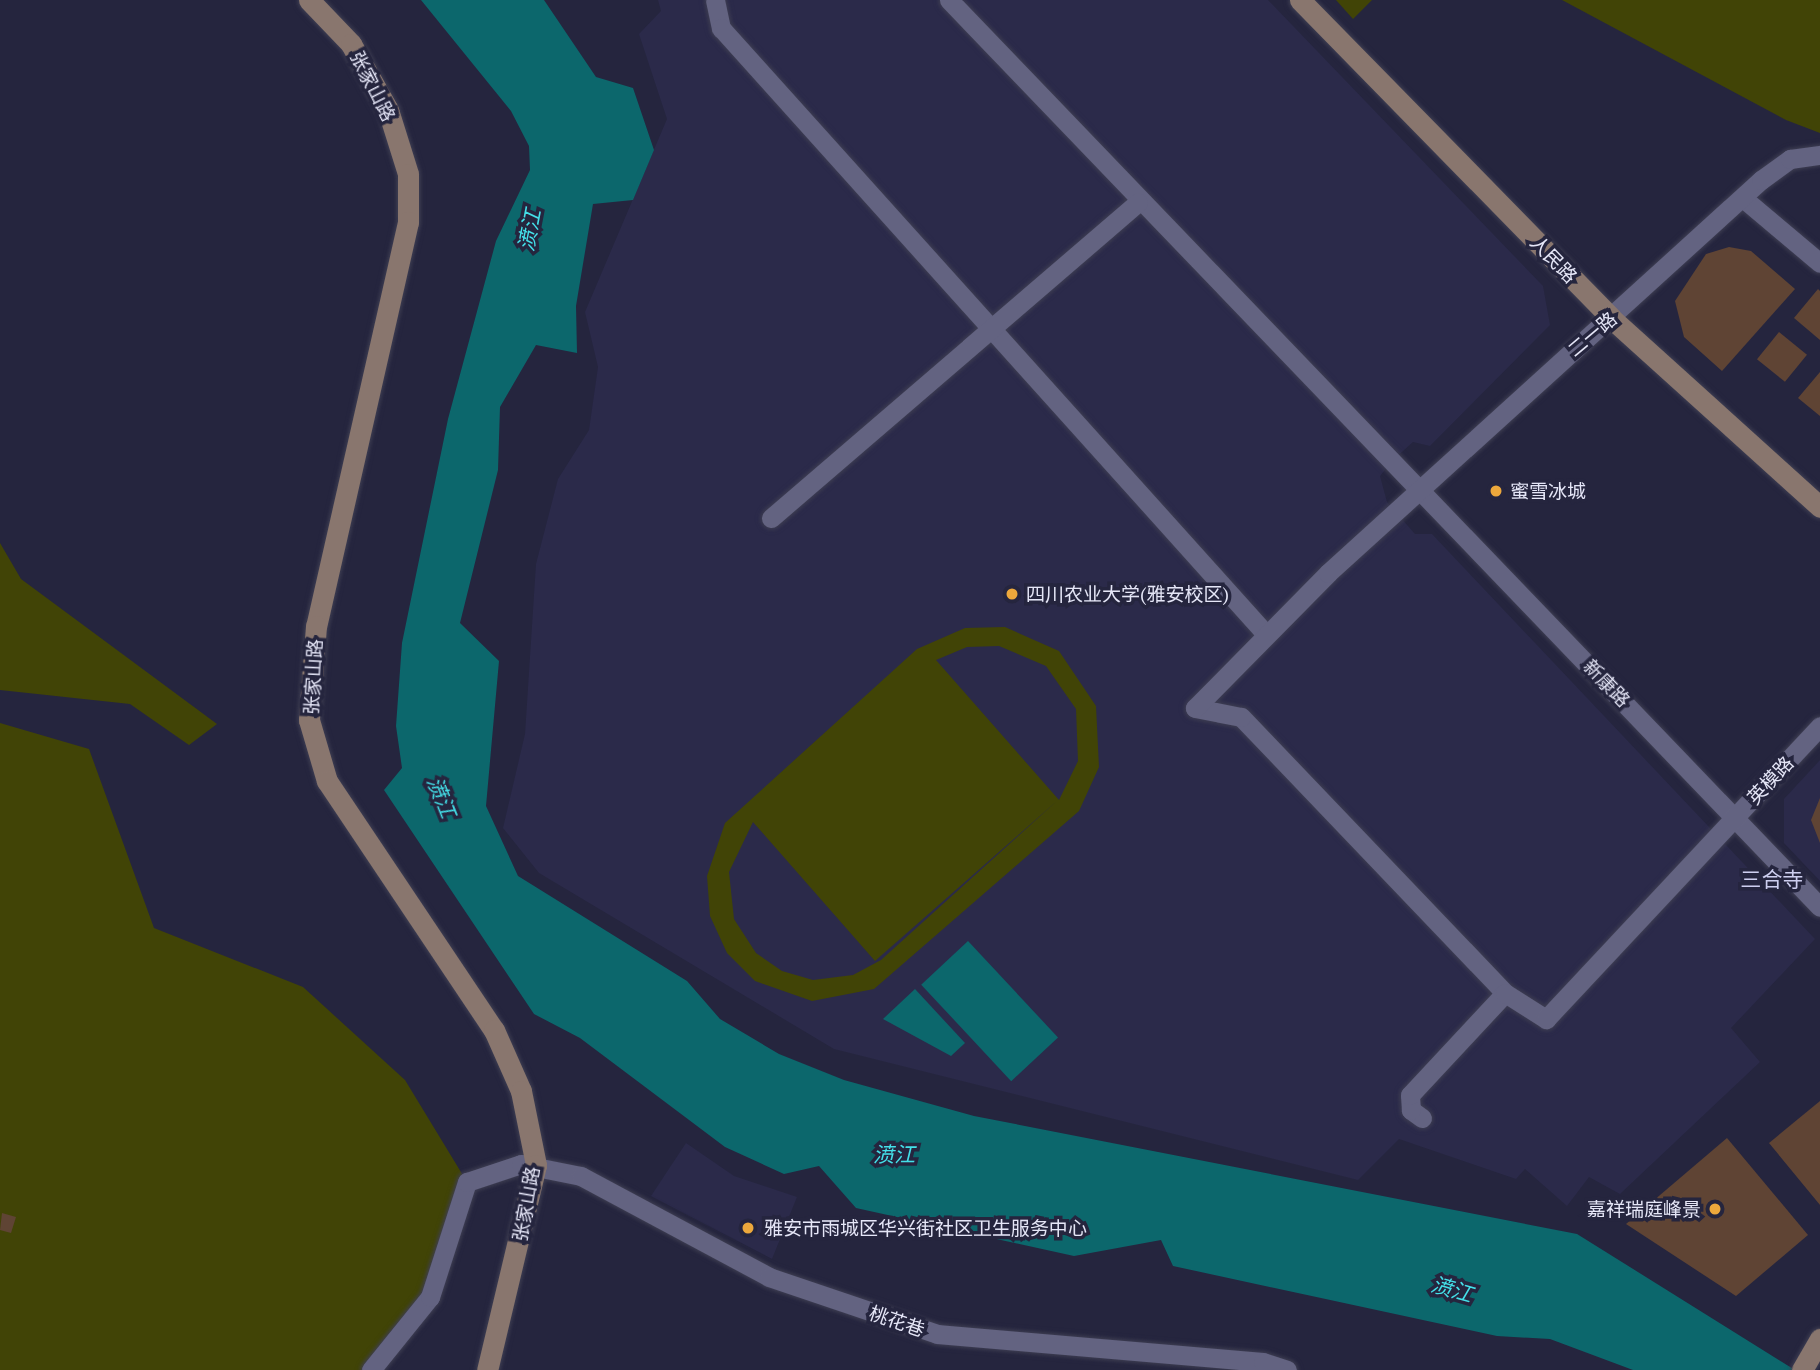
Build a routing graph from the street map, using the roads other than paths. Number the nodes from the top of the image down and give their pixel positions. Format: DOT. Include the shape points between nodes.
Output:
graph roads {
  1 [pos="309,0"];
  2 [pos="715,0"];
  3 [pos="949,0"];
  4 [pos="1300,0"];
  5 [pos="1820,155"];
  6 [pos="1744,200"];
  7 [pos="1138,202"];
  8 [pos="1820,263"];
  9 [pos="1611,318"];
  10 [pos="993,328"];
  11 [pos="1422,492"];
  12 [pos="1820,507"];
  13 [pos="771,517"];
  14 [pos="1265,633"];
  15 [pos="1820,726"];
  16 [pos="1736,816"];
  17 [pos="1820,907"];
  18 [pos="1505,993"];
  19 [pos="1422,1118"];
  20 [pos="536,1165"];
  21 [pos="1819,1341"];
  22 [pos="372,1370"];
  23 [pos="488,1370"];
  24 [pos="1287,1370"];
  25 [pos="1802,1370"];
  1 -- 20 [label="street, 张家山路" via="351,44 388,110 408,174 408,222 316,626 309,720 327,781 494,1030 521,1091"];
  2 -- 10 [label="street" via="721,28"];
  3 -- 7 [label="street, 新康路"];
  4 -- 9 [label="street, 人民路"];
  5 -- 6 [label="street, 二一路" via="1790,159"];
  6 -- 8 [label="street"];
  6 -- 9 [label="street, 二一路"];
  7 -- 10 [label="street"];
  7 -- 11 [label="street, 新康路"];
  9 -- 11 [label="street, 二一路"];
  9 -- 12 [label="street, 人民路"];
  10 -- 13 [label="street"];
  10 -- 14 [label="street"];
  11 -- 14 [label="street, 二一路"];
  11 -- 16 [label="street, 新康路"];
  14 -- 18 [label="street, 二一路" via="1195,708 1241,717"];
  15 -- 16 [label="street, 英模路"];
  16 -- 17 [label="street, 新康路"];
  16 -- 18 [label="street, 英模路" via="1546,1019"];
  18 -- 19 [label="street" via="1410,1095 1411,1110"];
  20 -- 22 [label="street" via="467,1182 430,1297"];
  20 -- 23 [label="street, 张家山路"];
  20 -- 24 [label="street, 桃花巷" via="580,1176 769,1277 937,1335 1263,1362"];
  21 -- 25 [label="street"];
}
